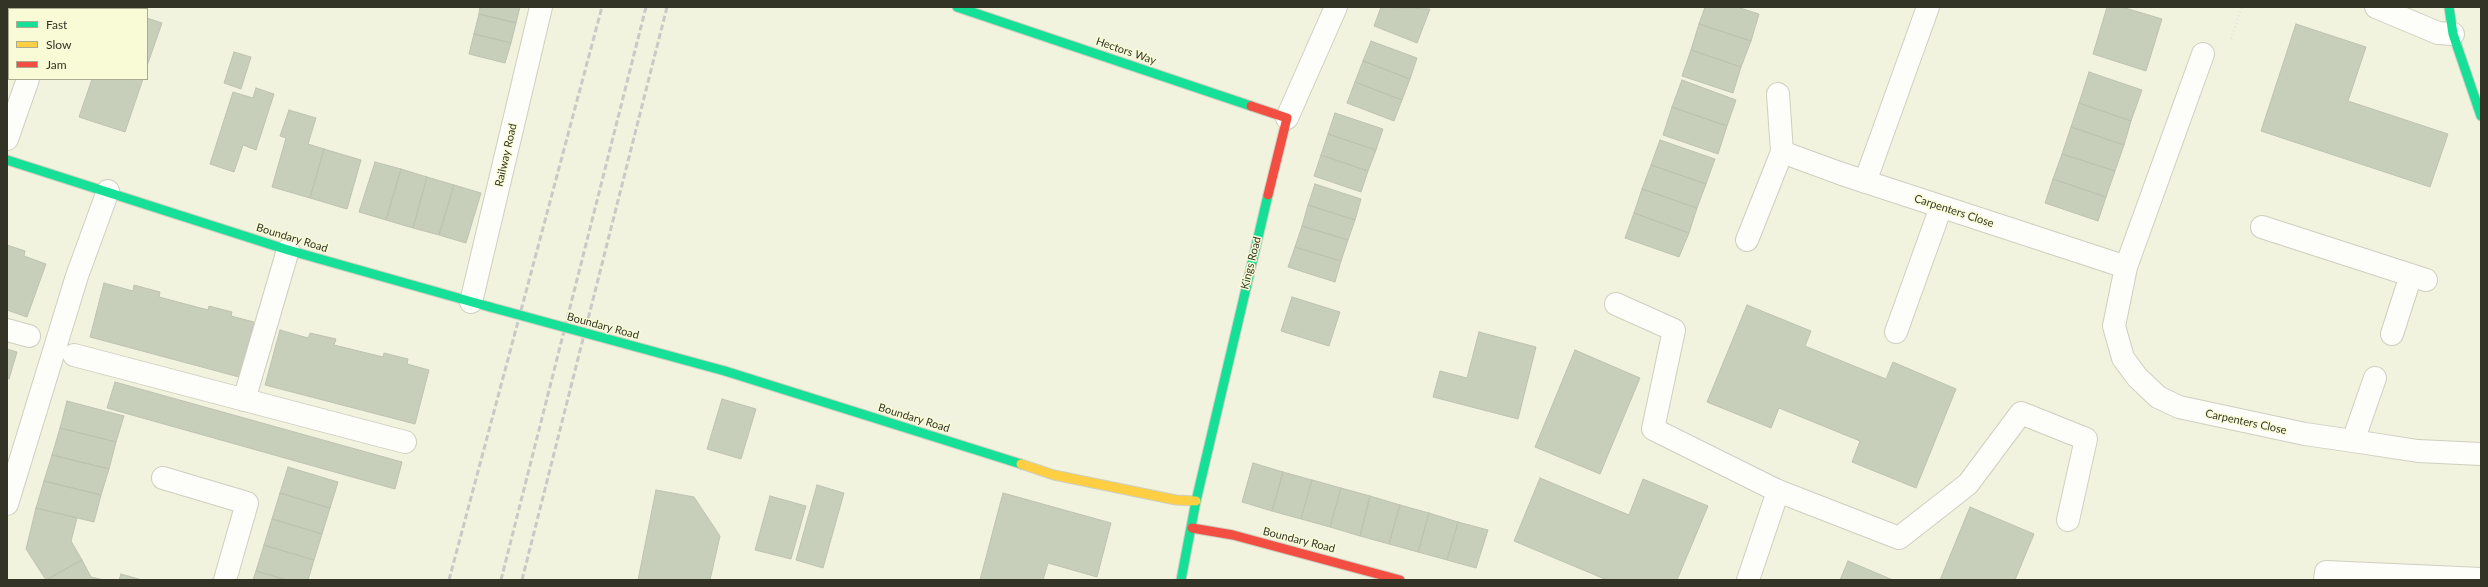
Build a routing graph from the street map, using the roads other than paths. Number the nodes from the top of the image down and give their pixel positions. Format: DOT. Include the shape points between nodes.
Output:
graph roads {
  1 [pos="541,7"];
  2 [pos="957,7"];
  3 [pos="1336,7"];
  4 [pos="1928,7"];
  5 [pos="2376,7"];
  6 [pos="2449,7"];
  7 [pos="2453,34"];
  8 [pos="2202,54"];
  9 [pos="28,80"];
  10 [pos="1778,94"];
  11 [pos="2481,116"];
  12 [pos="1287,118"];
  13 [pos="7,139"];
  14 [pos="1782,152"];
  15 [pos="7,160"];
  16 [pos="1865,182"];
  17 [pos="108,191"];
  18 [pos="1941,207"];
  19 [pos="2262,227"];
  20 [pos="1748,240"];
  21 [pos="288,250"];
  22 [pos="2126,268"];
  23 [pos="1616,304"];
  24 [pos="480,305"];
  25 [pos="7,330"];
  26 [pos="1896,332"];
  27 [pos="2392,334"];
  28 [pos="29,336"];
  29 [pos="74,355"];
  30 [pos="2375,378"];
  31 [pos="244,400"];
  32 [pos="2353,441"];
  33 [pos="405,442"];
  34 [pos="2481,454"];
  35 [pos="163,478"];
  36 [pos="1778,491"];
  37 [pos="1196,501"];
  38 [pos="7,504"];
  39 [pos="2068,520"];
  40 [pos="1192,528"];
  41 [pos="2481,579"];
  42 [pos="225,580"];
  43 [pos="1181,580"];
  44 [pos="1400,580"];
  45 [pos="1748,580"];
  46 [pos="2325,580"];
  1 -- 24 [label="street, Railway Road"];
  2 -- 12 [label="street, Hectors Way"];
  3 -- 12 [label="street, Kings Road"];
  4 -- 16 [label="street"];
  5 -- 7 [label="street" via="2438,33"];
  6 -- 7 [label="street"];
  7 -- 11 [label="street"];
  8 -- 22 [label="street, Carpenters Close"];
  9 -- 13 [label="street"];
  10 -- 14 [label="street"];
  12 -- 37 [label="street, Kings Road"];
  14 -- 16 [label="street, Carpenters Close"];
  14 -- 20 [label="street"];
  15 -- 17 [label="street, Boundary Road"];
  16 -- 18 [label="street, Carpenters Close"];
  17 -- 21 [label="street, Boundary Road"];
  17 -- 38 [label="street" via="77,276"];
  18 -- 22 [label="street, Carpenters Close"];
  18 -- 26 [label="street"];
  19 -- 27 [label="street" via="2419,277"];
  21 -- 24 [label="street, Boundary Road"];
  21 -- 31 [label="street"];
  22 -- 32 [label="street, Carpenters Close" via="2114,326 2123,358 2137,377 2158,397 2179,407 2305,434"];
  23 -- 36 [label="street" via="1674,330 1653,429"];
  24 -- 37 [label="street, Boundary Road, bridge" via="725,371 1054,475 1176,500"];
  25 -- 28 [label="street"];
  29 -- 31 [label="street"];
  30 -- 32 [label="street"];
  31 -- 33 [label="street"];
  32 -- 34 [label="street, Carpenters Close" via="2418,451"];
  35 -- 42 [label="street" via="248,503"];
  36 -- 39 [label="street" via="1899,538 1968,484 2021,413 2086,439"];
  36 -- 45 [label="street"];
  37 -- 40 [label="street, Kings Road"];
  40 -- 43 [label="street, Kings Road"];
  40 -- 44 [label="street, Boundary Road" via="1233,535"];
  41 -- 46 [label="street" via="2326,572"];
}
